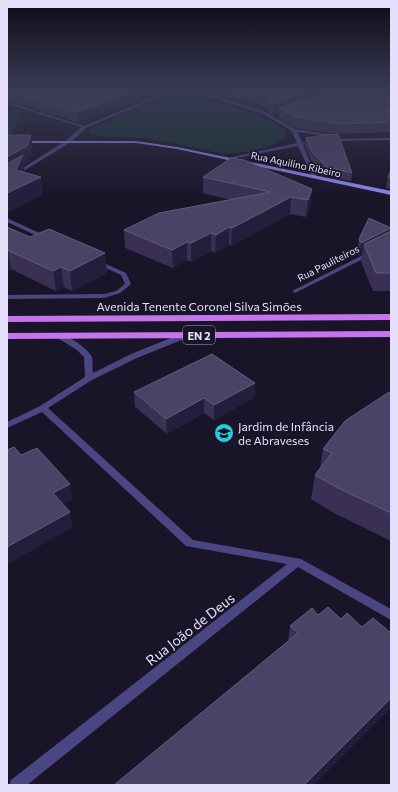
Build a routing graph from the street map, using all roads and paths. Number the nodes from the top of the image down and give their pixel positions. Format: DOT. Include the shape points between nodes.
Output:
graph roads {
  1 [pos="77,125"];
  2 [pos="89,125"];
  3 [pos="286,125"];
  4 [pos="84,127"];
  5 [pos="294,130"];
  6 [pos="361,139"];
  7 [pos="391,139"];
  8 [pos="323,140"];
  9 [pos="69,141"];
  10 [pos="7,142"];
  11 [pos="308,143"];
  12 [pos="300,144"];
  13 [pos="228,159"];
  14 [pos="314,176"];
  15 [pos="7,180"];
  16 [pos="391,193"];
  17 [pos="7,220"];
  18 [pos="55,242"];
  19 [pos="377,250"];
  20 [pos="90,258"];
  21 [pos="295,291"];
  22 [pos="7,297"];
  23 [pos="391,317"];
  24 [pos="7,319"];
  25 [pos="391,334"];
  26 [pos="59,335"];
  27 [pos="186,335"];
  28 [pos="7,336"];
  29 [pos="89,378"];
  30 [pos="43,408"];
  31 [pos="7,425"];
  32 [pos="298,562"];
  33 [pos="391,615"];
  34 [pos="16,785"];
  1 -- 4 [label="street"];
  2 -- 4 [label="street"];
  3 -- 5 [label="street"];
  4 -- 9 [label="street"];
  5 -- 6 [label="street"];
  5 -- 12 [label="street"];
  6 -- 7 [label="street"];
  6 -- 8 [label="street"];
  9 -- 10 [label="street, Rua Aquilino Ribeiro"];
  9 -- 13 [label="street, Rua Aquilino Ribeiro" via="136,142"];
  9 -- 15 [label="street"];
  11 -- 12 [label="street"];
  12 -- 13 [label="street"];
  12 -- 14 [label="street"];
  13 -- 14 [label="street, Rua Aquilino Ribeiro"];
  14 -- 16 [label="street, Rua Aquilino Ribeiro"];
  17 -- 18 [label="street"];
  19 -- 21 [label="street, Rua Pauliteiros"];
  20 -- 22 [label="street" via="124,274 128,284 118,292 104,296"];
  23 -- 24 [label="main road, Avenida Tenente Coronel Silva Simões / EN 2"];
  25 -- 27 [label="main road, EN 2"];
  26 -- 27 [label="main road, EN 2"];
  26 -- 28 [label="main road, EN 2"];
  26 -- 29 [label="street" via="88,356"];
  27 -- 29 [label="street"];
  29 -- 30 [label="street"];
  30 -- 31 [label="street"];
  30 -- 32 [label="street" via="190,543"];
  32 -- 33 [label="street"];
  32 -- 34 [label="street, Rua João de Deus"];
}
